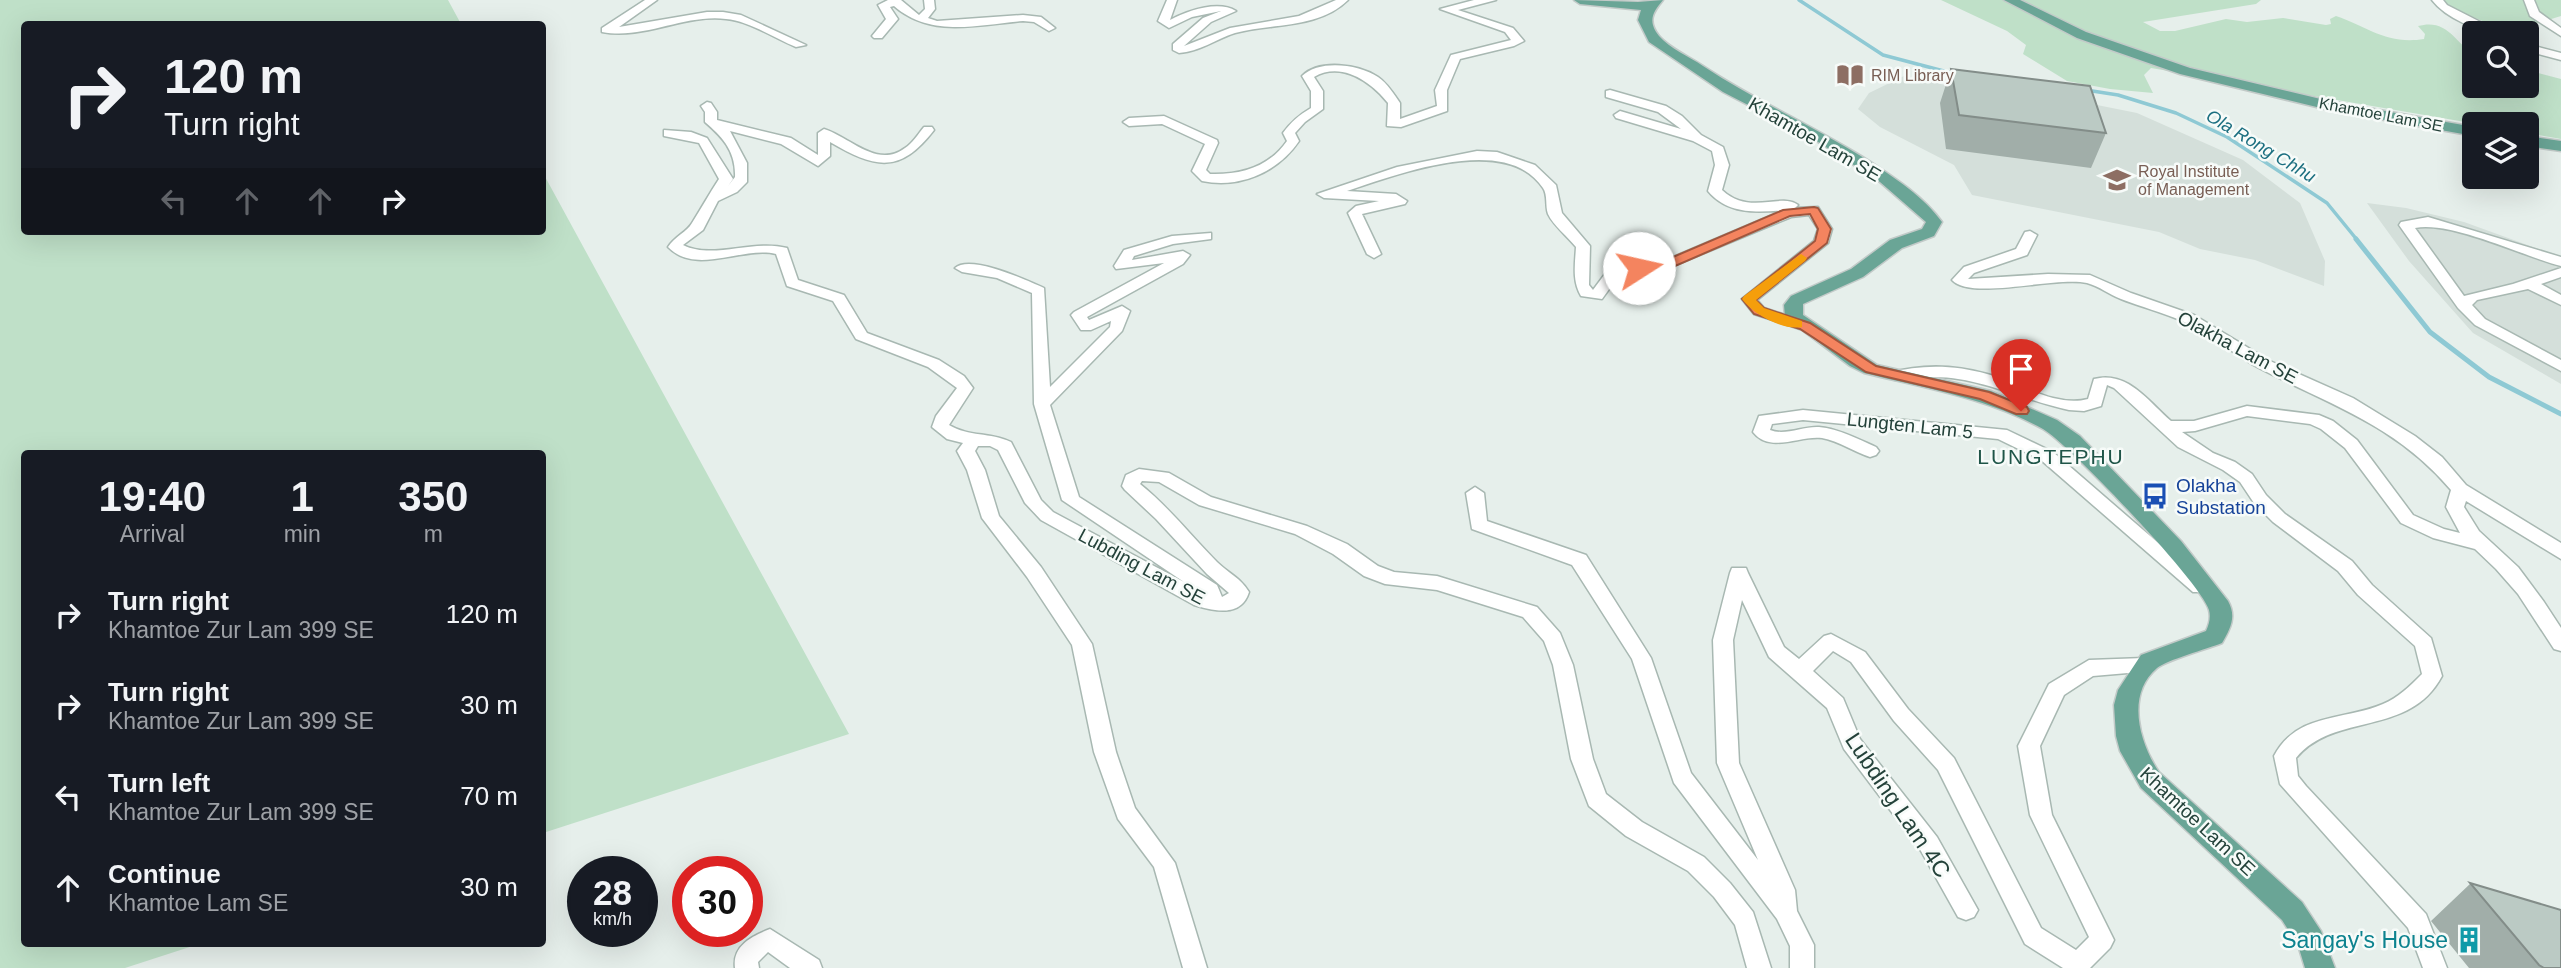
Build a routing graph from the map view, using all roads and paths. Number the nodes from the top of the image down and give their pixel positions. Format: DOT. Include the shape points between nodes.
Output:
graph roads {
  1 [pos="652,0"];
  2 [pos="929,0"];
  3 [pos="1172,0"];
  4 [pos="1343,0"];
  5 [pos="1491,0"];
  6 [pos="1580,0"];
  7 [pos="1598,0"];
  8 [pos="2010,0"];
  9 [pos="2529,0"];
  10 [pos="895,1"];
  11 [pos="2440,3"];
  12 [pos="1637,5"];
  13 [pos="921,20"];
  14 [pos="2474,21"];
  15 [pos="1049,28"];
  16 [pos="2462,29"];
  17 [pos="2561,33"];
  18 [pos="878,36"];
  19 [pos="800,45"];
  20 [pos="2539,51"];
  21 [pos="2561,57"];
  22 [pos="1610,94"];
  23 [pos="707,106"];
  24 [pos="1620,115"];
  25 [pos="1129,122"];
  26 [pos="724,128"];
  27 [pos="928,130"];
  28 [pos="2462,130"];
  29 [pos="668,133"];
  30 [pos="1697,138"];
  31 [pos="2539,143"];
  32 [pos="2561,146"];
  33 [pos="714,198"];
  34 [pos="1814,210"];
  35 [pos="2030,235"];
  36 [pos="1206,236"];
  37 [pos="1374,254"];
  38 [pos="2561,262"];
  39 [pos="962,268"];
  40 [pos="2561,272"];
  41 [pos="2528,283"];
  42 [pos="2561,301"];
  43 [pos="2463,304"];
  44 [pos="1805,326"];
  45 [pos="2561,366"];
  46 [pos="1895,376"];
  47 [pos="1042,404"];
  48 [pos="2165,426"];
  49 [pos="973,441"];
  50 [pos="1870,451"];
  51 [pos="2460,489"];
  52 [pos="1475,493"];
  53 [pos="2477,543"];
  54 [pos="2561,552"];
  55 [pos="2211,595"];
  56 [pos="1215,605"];
  57 [pos="2561,644"];
  58 [pos="2144,666"];
  59 [pos="1800,671"];
  60 [pos="1966,910"];
  61 [pos="1785,912"];
  62 [pos="747,968"];
  63 [pos="810,968"];
  64 [pos="1195,968"];
  65 [pos="1759,968"];
  66 [pos="1802,968"];
  67 [pos="2320,968"];
  68 [pos="2435,968"];
  1 -- 19 [label="street" via="606,30 723,15"];
  2 -- 13 [label="street"];
  3 -- 4 [label="street" via="1164,21 1170,25 1189,14 1222,8 1231,11 1207,20 1177,46 1187,50 1220,34 1293,20"];
  5 -- 25 [label="street" via="1445,9 1509,30 1518,41 1455,57 1441,90 1443,108 1401,124 1391,123 1394,103 1373,79 1350,72 1311,72 1308,76 1317,91 1317,109 1294,126 1289,134 1293,141 1280,156 1245,177 1207,177 1199,171 1212,143 1177,124"];
  6 -- 7 [label="main road"];
  7 -- 12 [label="main road"];
  8 -- 28 [label="main road, Khamtoe Lam SE" via="2091,39 2220,80"];
  9 -- 17 [label="street" via="2534,14"];
  10 -- 13 [label="street"];
  10 -- 18 [label="street" via="883,5 892,19"];
  11 -- 14 [label="street"];
  11 -- 16 [label="street" via="2439,12"];
  12 -- 44 [label="main road, Khamtoe Lam SE" via="1654,39 1672,53 1872,170 1934,222 1928,232 1896,244 1857,273 1797,300 1794,317"];
  13 -- 15 [label="street" via="936,24 1037,19"];
  20 -- 21 [label="street"];
  22 -- 30 [label="street" via="1662,109"];
  23 -- 26 [label="street" via="711,122"];
  24 -- 30 [label="street"];
  26 -- 27 [label="street" via="786,141 818,162 824,156 824,133 874,160 909,151"];
  26 -- 33 [label="street" via="743,175 730,191"];
  29 -- 33 [label="street" via="693,136 712,148 712,159 726,179"];
  30 -- 34 [label="street" via="1718,150 1722,165 1715,191 1721,199 1745,207 1797,204"];
  31 -- 32 [label="main road"];
  33 -- 49 [label="street" via="698,226 675,247 706,255 771,248 782,251 792,283 839,298 861,336 940,366 961,380 965,388 940,427"];
  34 -- 37 [label="street" via="1788,213 1654,270 1639,268 1644,246 1636,242 1597,296 1586,293 1582,285 1583,246 1555,214 1551,188 1530,168 1497,156 1477,155 1397,171 1324,194 1400,201 1355,213"];
  34 -- 44 [label="street" via="1825,229 1821,243 1749,299 1759,311"];
  35 -- 51 [label="street, Olakha Lam SE" via="2022,252 1969,270 1959,280 1970,285 2090,279 2189,318 2264,364 2347,402 2409,440 2436,461"];
  36 -- 47 [label="street" via="1129,253 1121,266 1183,255 1079,314 1086,327 1122,311 1117,328"];
  38 -- 43 [label="street" via="2428,221 2406,225"];
  39 -- 47 [label="street" via="1000,274 1039,290"];
  40 -- 41 [label="street"];
  41 -- 42 [label="street"];
  41 -- 43 [label="street" via="2472,297"];
  43 -- 45 [label="street" via="2502,336"];
  44 -- 46 [label="main road" via="1857,362"];
  46 -- 48 [label="street" via="1927,372 1974,376 2081,407 2095,402 2098,383 2108,380 2124,387"];
  46 -- 55 [label="main road" via="1984,395 2064,434 2173,546"];
  47 -- 56 [label="street" via="1071,500 1210,590"];
  48 -- 53 [label="street" via="2195,426 2247,411 2313,419 2351,444 2407,519 2439,534"];
  48 -- 68 [label="street" via="2184,443 2246,478 2279,518 2345,566 2424,643 2432,676 2418,691 2387,712 2314,729 2298,739 2285,756 2288,778 2298,792 2418,922"];
  49 -- 56 [label="street, Lubding Lam SE" via="992,440 1005,446 1034,503 1047,516"];
  49 -- 64 [label="street" via="966,451 991,518 1082,644 1105,752 1126,812 1164,863"];
  50 -- 55 [label="street, Lungten Lam 5" via="1821,432 1766,437 1761,432 1766,420 1803,415 2001,434 2047,456"];
  51 -- 53 [label="street" via="2455,507"];
  51 -- 54 [label="street, Olakha Lam SE"];
  52 -- 61 [label="street" via="1478,525 1579,560 1641,658 1682,777"];
  53 -- 57 [label="street" via="2511,573"];
  55 -- 58 [label="main road" via="2220,607 2221,624 2214,637"];
  56 -- 65 [label="street, Lubding Lam SE" via="1237,599 1235,585 1213,569 1151,501 1131,486 1132,479 1139,475 1163,477 1205,501 1301,530 1392,579 1437,583 1530,612 1553,638 1563,666 1582,759 1597,800 1634,829 1696,864 1722,890 1745,920"];
  58 -- 59 [label="street" via="2089,668 2056,690 2029,746 2041,815 2102,940 2078,964 2033,936 1946,764 1901,715 1858,657 1831,641"];
  58 -- 67 [label="main road, Khamtoe Lam SE" via="2134,680 2124,719 2138,765 2272,889 2311,940"];
  59 -- 60 [label="street, Lubding Lam 4C" via="1836,704 1851,743 1929,844"];
  59 -- 61 [label="street, Lubding Lam 4C" via="1776,652 1739,573 1723,640 1728,763 1783,890"];
  61 -- 66 [label="street" via="1802,945"];
  62 -- 63 [label="street" via="746,960 755,947 770,940"];
}
